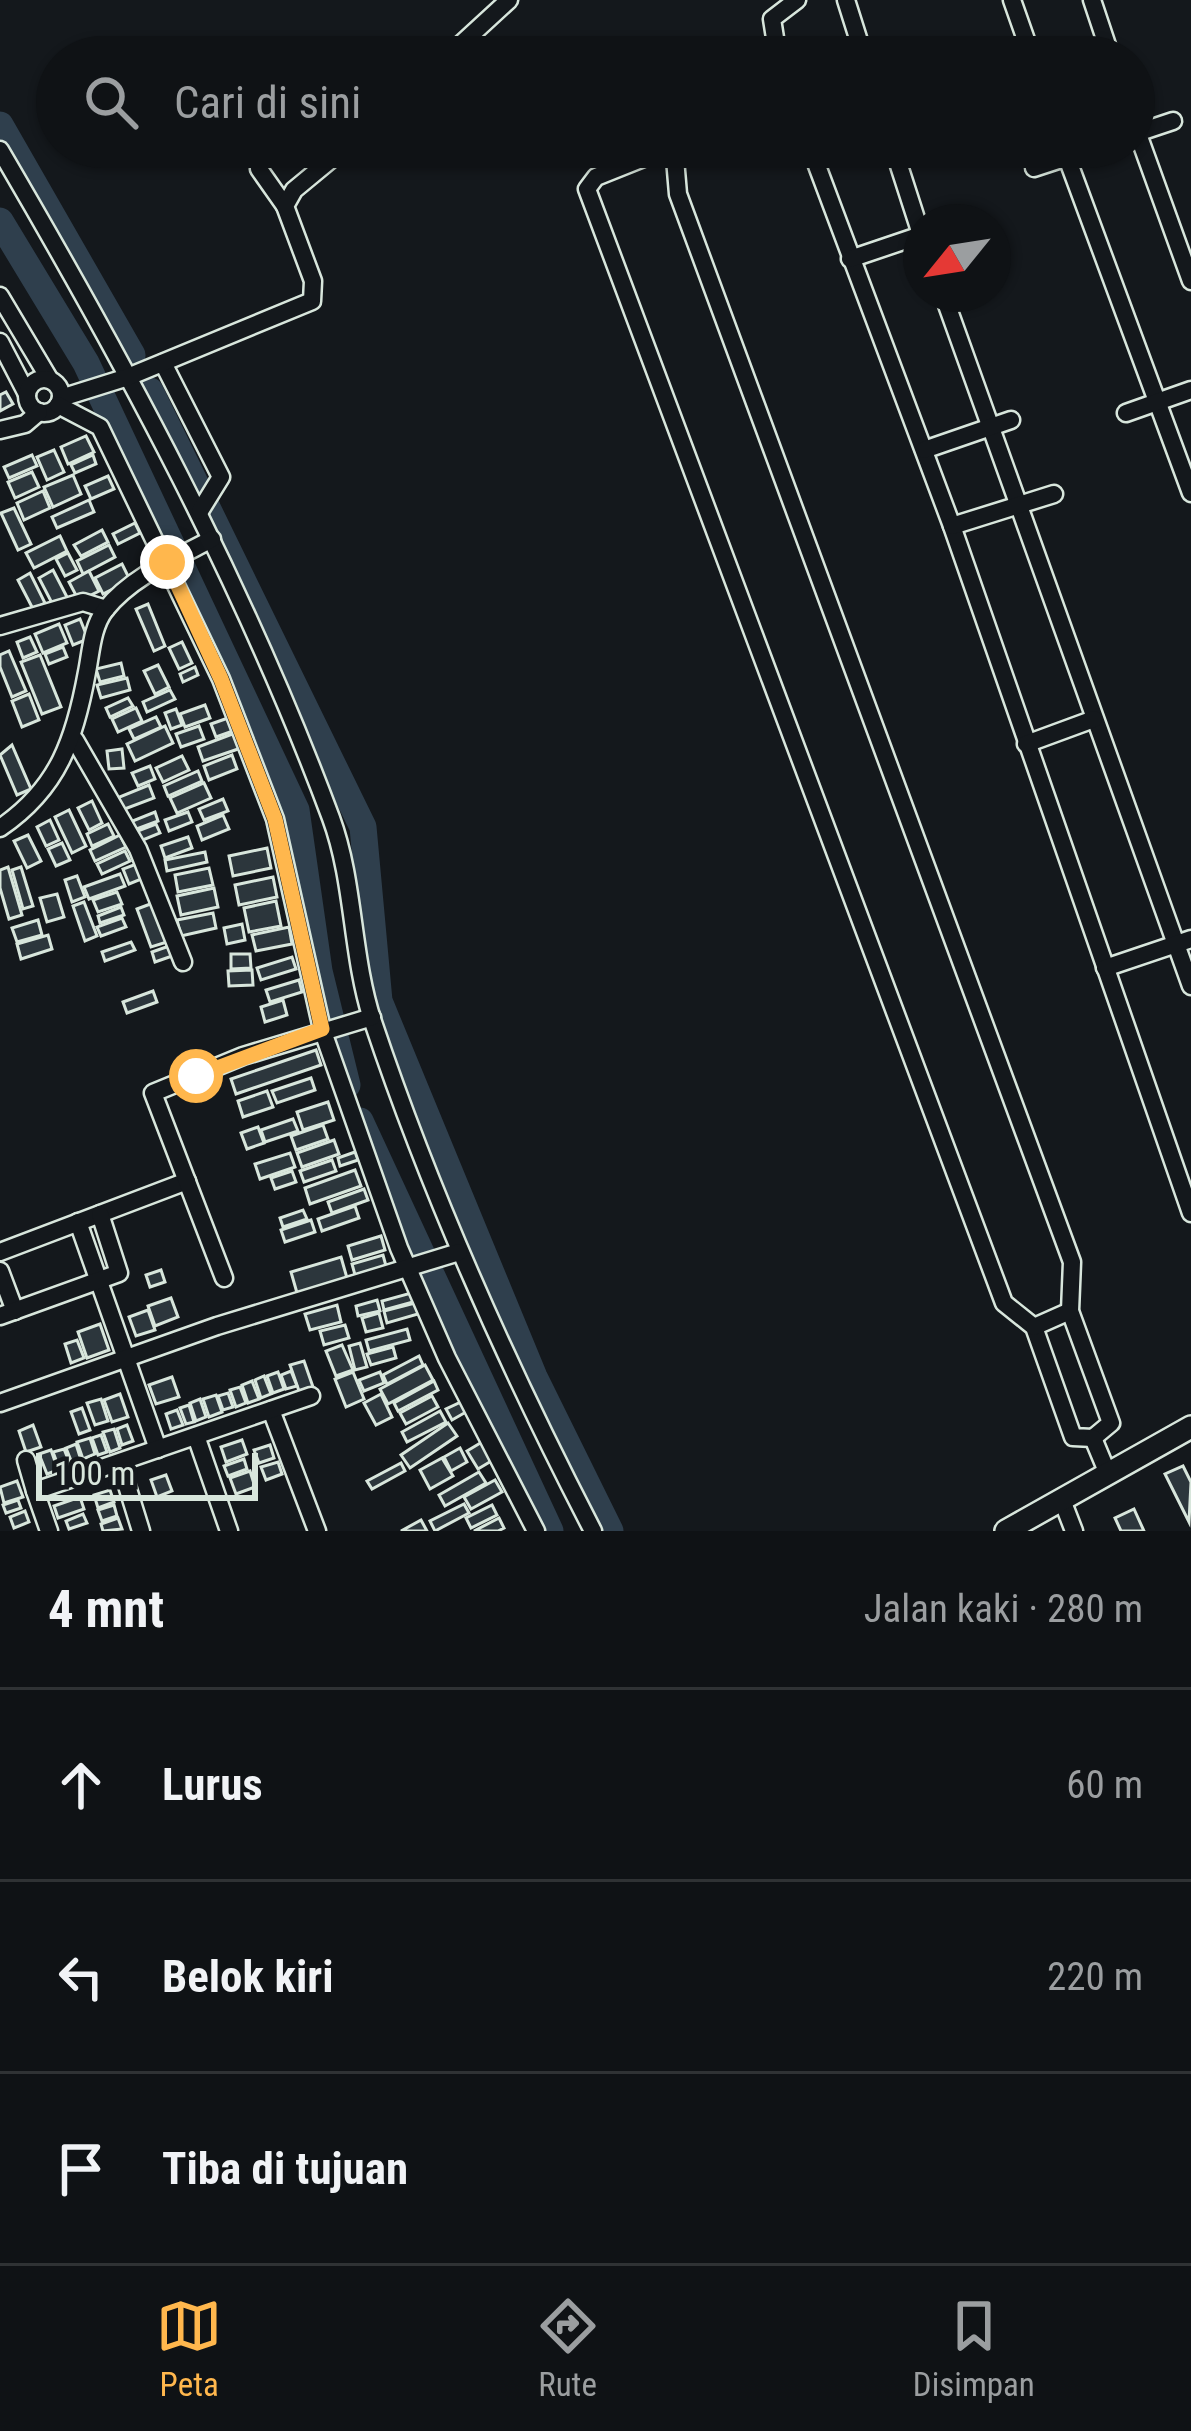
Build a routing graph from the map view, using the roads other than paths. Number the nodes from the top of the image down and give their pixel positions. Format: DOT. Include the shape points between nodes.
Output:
graph roads {
  1 [pos="509,0"];
  2 [pos="797,0"];
  3 [pos="846,0"];
  4 [pos="1012,0"];
  5 [pos="1092,0"];
  6 [pos="470,36"];
  7 [pos="775,36"];
  8 [pos="857,36"];
  9 [pos="1025,36"];
  10 [pos="1105,36"];
  11 [pos="1173,121"];
  12 [pos="1155,125"];
  13 [pos="0,150"];
  14 [pos="321,168"];
  15 [pos="617,168"];
  16 [pos="675,168"];
  17 [pos="818,168"];
  18 [pos="900,168"];
  19 [pos="1071,168"];
  20 [pos="1149,168"];
  21 [pos="260,169"];
  22 [pos="911,204"];
  23 [pos="285,206"];
  24 [pos="903,241"];
  25 [pos="850,259"];
  26 [pos="1191,281"];
  27 [pos="0,296"];
  28 [pos="950,312"];
  29 [pos="0,342"];
  30 [pos="163,364"];
  31 [pos="50,380"];
  32 [pos="122,380"];
  33 [pos="1191,390"];
  34 [pos="28,394"];
  35 [pos="60,401"];
  36 [pos="1157,402"];
  37 [pos="39,412"];
  38 [pos="1126,413"];
  39 [pos="1011,420"];
  40 [pos="992,428"];
  41 [pos="0,430"];
  42 [pos="924,450"];
  43 [pos="1191,493"];
  44 [pos="1054,494"];
  45 [pos="1022,504"];
  46 [pos="204,506"];
  47 [pos="952,526"];
  48 [pos="205,543"];
  49 [pos="171,561"];
  50 [pos="106,609"];
  51 [pos="0,626"];
  52 [pos="1094,719"];
  53 [pos="75,740"];
  54 [pos="1027,743"];
  55 [pos="0,828"];
  56 [pos="1183,942"];
  57 [pos="183,962"];
  58 [pos="1105,968"];
  59 [pos="1191,986"];
  60 [pos="363,1019"];
  61 [pos="327,1028"];
  62 [pos="187,1181"];
  63 [pos="1191,1213"];
  64 [pos="100,1214"];
  65 [pos="78,1222"];
  66 [pos="0,1252"];
  67 [pos="452,1254"];
  68 [pos="411,1269"];
  69 [pos="0,1271"];
  70 [pos="224,1278"];
  71 [pos="98,1281"];
  72 [pos="1070,1312"];
  73 [pos="7,1314"];
  74 [pos="1034,1327"];
  75 [pos="124,1359"];
  76 [pos="310,1396"];
  77 [pos="0,1403"];
  78 [pos="271,1410"];
  79 [pos="1191,1427"];
  80 [pos="196,1436"];
  81 [pos="1094,1438"];
  82 [pos="158,1449"];
  83 [pos="26,1460"];
  84 [pos="120,1463"];
  85 [pos="1108,1474"];
  86 [pos="35,1491"];
  87 [pos="1062,1500"];
  88 [pos="49,1531"];
  89 [pos="141,1531"];
  90 [pos="230,1531"];
  91 [pos="317,1531"];
  92 [pos="536,1531"];
  93 [pos="593,1531"];
  94 [pos="1006,1531"];
  95 [pos="1074,1531"];
  1 -- 6 [label="street"];
  2 -- 7 [label="street" via="772,19"];
  3 -- 8 [label="street"];
  4 -- 9 [label="street"];
  5 -- 10 [label="street"];
  11 -- 12 [label="street"];
  13 -- 32 [label="street"];
  14 -- 23 [label="street"];
  15 -- 74 [label="street" via="586,189 1004,1303"];
  16 -- 72 [label="street" via="1072,1262"];
  17 -- 25 [label="street"];
  18 -- 22 [label="street"];
  19 -- 36 [label="street"];
  20 -- 26 [label="street"];
  21 -- 23 [label="street"];
  23 -- 30 [label="street" via="313,281 311,301"];
  24 -- 25 [label="street"];
  25 -- 42 [label="street"];
  27 -- 31 [label="street"];
  28 -- 40 [label="street"];
  29 -- 34 [label="street"];
  30 -- 32 [label="street"];
  30 -- 46 [label="street" via="217,464 220,483"];
  31 -- 34 [label="street" via="35,382"];
  31 -- 35 [label="street"];
  32 -- 35 [label="street"];
  32 -- 46 [label="street"];
  33 -- 36 [label="street"];
  34 -- 37 [label="street"];
  35 -- 37 [label="street"];
  35 -- 49 [label="street" via="97,422"];
  36 -- 38 [label="street"];
  36 -- 43 [label="street"];
  37 -- 41 [label="street"];
  39 -- 40 [label="street"];
  40 -- 42 [label="street"];
  40 -- 45 [label="street"];
  42 -- 47 [label="street"];
  44 -- 45 [label="street"];
  45 -- 47 [label="street"];
  45 -- 52 [label="street"];
  46 -- 48 [label="street"];
  47 -- 54 [label="street"];
  48 -- 49 [label="street"];
  48 -- 60 [label="street" via="335,829"];
  49 -- 50 [label="street"];
  49 -- 61 [label="street" via="275,819"];
  50 -- 51 [label="street" via="82,602"];
  50 -- 53 [label="street"];
  52 -- 54 [label="street"];
  52 -- 56 [label="street"];
  53 -- 55 [label="street"];
  53 -- 57 [label="street" via="138,849"];
  54 -- 58 [label="street"];
  56 -- 58 [label="street"];
  56 -- 59 [label="street"];
  58 -- 63 [label="street"];
  60 -- 61 [label="street"];
  60 -- 67 [label="street"];
  61 -- 62 [label="street" via="153,1094"];
  61 -- 68 [label="street"];
  62 -- 64 [label="street"];
  62 -- 70 [label="street"];
  64 -- 65 [label="street"];
  64 -- 71 [label="street" via="119,1273"];
  65 -- 66 [label="street"];
  65 -- 71 [label="street"];
  67 -- 68 [label="street"];
  67 -- 93 [label="street"];
  68 -- 75 [label="street"];
  68 -- 92 [label="street"];
  69 -- 73 [label="street"];
  71 -- 73 [label="street"];
  71 -- 75 [label="street"];
  72 -- 74 [label="street"];
  72 -- 81 [label="street" via="1111,1423"];
  74 -- 81 [label="street" via="1073,1437"];
  75 -- 77 [label="street"];
  75 -- 82 [label="street"];
  76 -- 78 [label="street"];
  78 -- 80 [label="street"];
  78 -- 91 [label="street"];
  79 -- 85 [label="main road"];
  80 -- 82 [label="street"];
  80 -- 90 [label="street"];
  81 -- 85 [label="street"];
  82 -- 84 [label="street"];
  83 -- 86 [label="street"];
  84 -- 86 [label="street"];
  84 -- 89 [label="street"];
  85 -- 87 [label="main road"];
  86 -- 88 [label="street"];
  87 -- 94 [label="main road"];
  87 -- 95 [label="street"];
}
